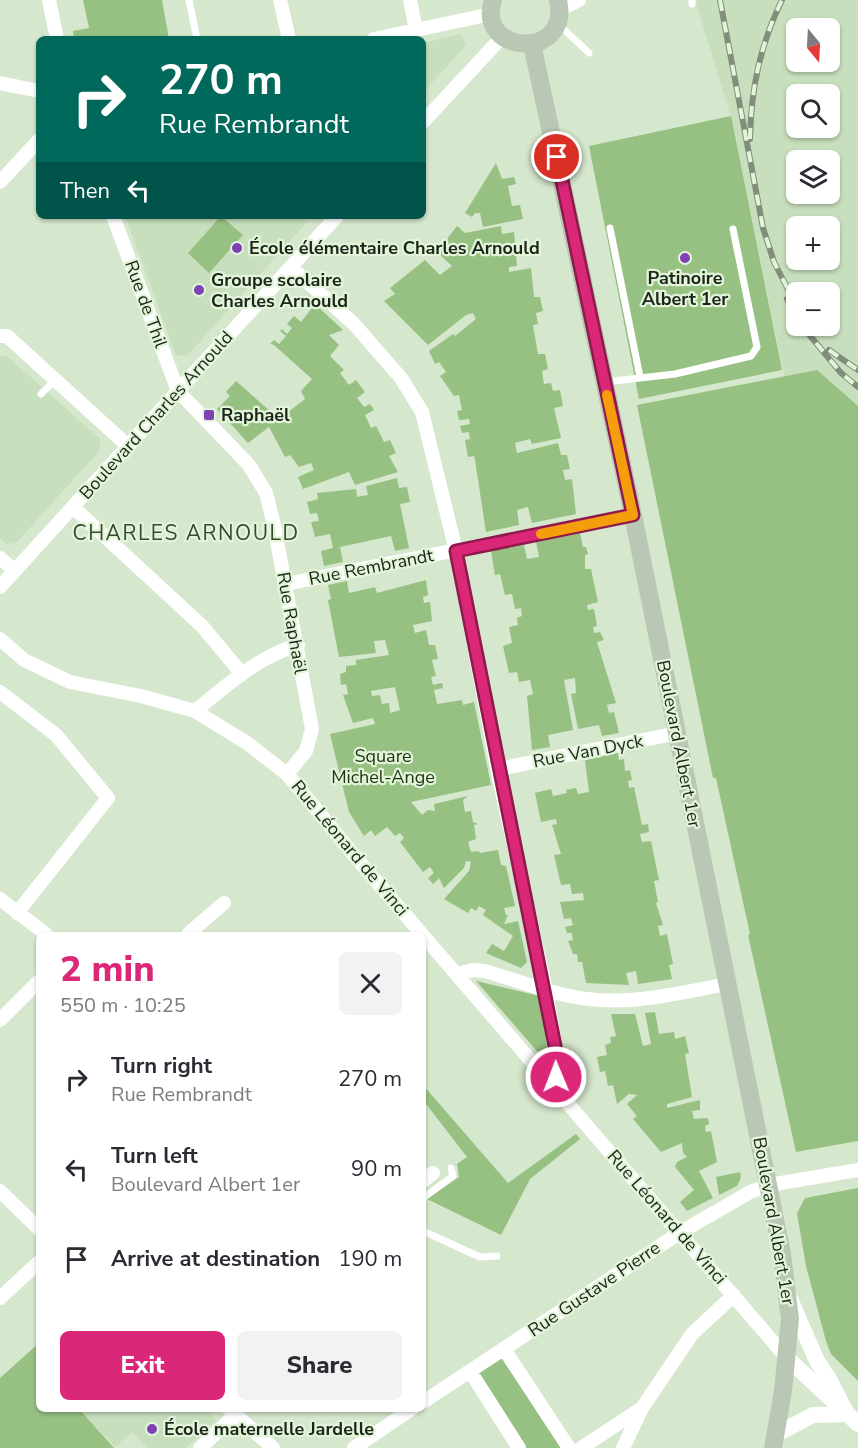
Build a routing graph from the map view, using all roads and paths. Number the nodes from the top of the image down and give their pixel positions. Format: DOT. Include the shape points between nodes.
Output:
graph roads {
  1 [pos="49,0"];
  2 [pos="189,0"];
  3 [pos="280,0"];
  4 [pos="410,0"];
  5 [pos="579,0"];
  6 [pos="492,7"];
  7 [pos="558,11"];
  8 [pos="416,30"];
  9 [pos="56,36"];
  10 [pos="196,36"];
  11 [pos="288,36"];
  12 [pos="389,36"];
  13 [pos="503,36"];
  14 [pos="532,44"];
  15 [pos="589,54"];
  16 [pos="0,83"];
  17 [pos="36,90"];
  18 [pos="426,119"];
  19 [pos="36,143"];
  20 [pos="0,182"];
  21 [pos="114,219"];
  22 [pos="334,219"];
  23 [pos="610,228"];
  24 [pos="733,229"];
  25 [pos="291,267"];
  26 [pos="0,336"];
  27 [pos="640,377"];
  28 [pos="55,380"];
  29 [pos="605,382"];
  30 [pos="178,391"];
  31 [pos="41,394"];
  32 [pos="124,441"];
  33 [pos="73,507"];
  34 [pos="633,515"];
  35 [pos="456,551"];
  36 [pos="7,564"];
  37 [pos="286,584"];
  38 [pos="0,587"];
  39 [pos="0,639"];
  40 [pos="298,645"];
  41 [pos="242,674"];
  42 [pos="0,692"];
  43 [pos="195,711"];
  44 [pos="678,733"];
  45 [pos="498,769"];
  46 [pos="287,774"];
  47 [pos="0,900"];
  48 [pos="224,903"];
  49 [pos="17,913"];
  50 [pos="43,932"];
  51 [pos="190,932"];
  52 [pos="422,932"];
  53 [pos="426,937"];
  54 [pos="458,974"];
  55 [pos="36,984"];
  56 [pos="726,984"];
  57 [pos="546,990"];
  58 [pos="0,1020"];
  59 [pos="553,1086"];
  60 [pos="451,1168"];
  61 [pos="858,1170"];
  62 [pos="769,1185"];
  63 [pos="0,1191"];
  64 [pos="426,1196"];
  65 [pos="36,1226"];
  66 [pos="426,1232"];
  67 [pos="681,1232"];
  68 [pos="497,1256"];
  69 [pos="36,1265"];
  70 [pos="734,1295"];
  71 [pos="788,1295"];
  72 [pos="0,1298"];
  73 [pos="504,1348"];
  74 [pos="787,1358"];
  75 [pos="470,1371"];
  76 [pos="426,1400"];
  77 [pos="642,1408"];
  78 [pos="231,1412"];
  79 [pos="407,1412"];
  80 [pos="852,1419"];
  81 [pos="774,1441"];
  82 [pos="200,1448"];
  83 [pos="273,1448"];
  84 [pos="354,1448"];
  85 [pos="519,1448"];
  86 [pos="569,1448"];
  87 [pos="582,1448"];
  88 [pos="623,1448"];
  1 -- 9 [label="street"];
  2 -- 10 [label="lane"];
  3 -- 11 [label="street"];
  4 -- 8 [label="street"];
  5 -- 7 [label="street"];
  6 -- 8 [label="street"];
  6 -- 13 [label="main road" via="497,30"];
  7 -- 14 [label="main road" via="543,40"];
  7 -- 15 [label="lane"];
  8 -- 12 [label="street"];
  13 -- 14 [label="main road" via="522,45"];
  13 -- 18 [label="street"];
  14 -- 29 [label="main road, Boulevard Albert 1er"];
  16 -- 17 [label="street"];
  19 -- 20 [label="street"];
  21 -- 30 [label="street, Rue de Thil"];
  22 -- 25 [label="street, Boulevard Charles Arnould"];
  23 -- 27 [label="lane"];
  24 -- 27 [label="lane" via="756,352 675,374"];
  25 -- 30 [label="street, Boulevard Charles Arnould"];
  25 -- 35 [label="street" via="354,324 401,378 422,412"];
  26 -- 28 [label="street" via="7,336"];
  27 -- 29 [label="lane"];
  28 -- 31 [label="lane"];
  28 -- 32 [label="street"];
  29 -- 34 [label="main road, Boulevard Albert 1er"];
  30 -- 32 [label="street, Boulevard Charles Arnould"];
  30 -- 37 [label="street, Rue Raphaël" via="259,479 270,508"];
  32 -- 33 [label="street, Boulevard Charles Arnould"];
  33 -- 36 [label="street, Boulevard Charles Arnould"];
  33 -- 41 [label="street" via="202,626"];
  34 -- 35 [label="street, Rue Rembrandt"];
  34 -- 44 [label="main road, Boulevard Albert 1er"];
  35 -- 37 [label="street, Rue Rembrandt"];
  35 -- 45 [label="street"];
  36 -- 38 [label="street, Boulevard Charles Arnould"];
  37 -- 40 [label="street, Rue Raphaël"];
  39 -- 43 [label="street, Rue Léonard de Vinci" via="24,660 70,682"];
  40 -- 41 [label="street"];
  40 -- 46 [label="street, Rue Raphaël" via="312,729 306,751"];
  41 -- 43 [label="street"];
  42 -- 49 [label="street" via="56,735 108,798"];
  43 -- 46 [label="street, Rue Léonard de Vinci"];
  44 -- 45 [label="street, Rue Van Dyck"];
  44 -- 56 [label="main road, Boulevard Albert 1er"];
  45 -- 57 [label="street"];
  46 -- 52 [label="street, Rue Léonard de Vinci"];
  47 -- 49 [label="street"];
  48 -- 51 [label="street"];
  49 -- 50 [label="street"];
  53 -- 54 [label="street, Rue Léonard de Vinci"];
  54 -- 57 [label="street" via="484,971"];
  54 -- 59 [label="street, Rue Léonard de Vinci"];
  55 -- 58 [label="street"];
  56 -- 57 [label="street" via="639,1000 576,997"];
  56 -- 62 [label="main road, Boulevard Albert 1er"];
  57 -- 59 [label="street" via="559,1066"];
  59 -- 67 [label="street, Rue Léonard de Vinci"];
  60 -- 64 [label="lane" via="453,1176"];
  61 -- 62 [label="street, Rue Gustave Pierre"];
  62 -- 67 [label="street, Rue Gustave Pierre"];
  62 -- 71 [label="main road, Boulevard Albert 1er"];
  63 -- 65 [label="street"];
  66 -- 68 [label="lane" via="480,1257"];
  67 -- 70 [label="street, Rue Léonard de Vinci"];
  67 -- 73 [label="street, Rue Gustave Pierre"];
  69 -- 72 [label="street"];
  70 -- 74 [label="street, Rue Léonard de Vinci"];
  70 -- 77 [label="street" via="692,1334"];
  71 -- 74 [label="main road, Boulevard Albert 1er"];
  71 -- 80 [label="street" via="817,1361"];
  73 -- 75 [label="street, Rue Gustave Pierre"];
  73 -- 86 [label="street"];
  74 -- 80 [label="street"];
  74 -- 81 [label="main road, Boulevard Albert 1er"];
  75 -- 76 [label="street, Rue Gustave Pierre"];
  75 -- 85 [label="street"];
  77 -- 87 [label="street"];
  77 -- 88 [label="street"];
  78 -- 82 [label="street"];
  78 -- 83 [label="street"];
  79 -- 84 [label="street"];
  80 -- 81 [label="street" via="813,1415"];
}
